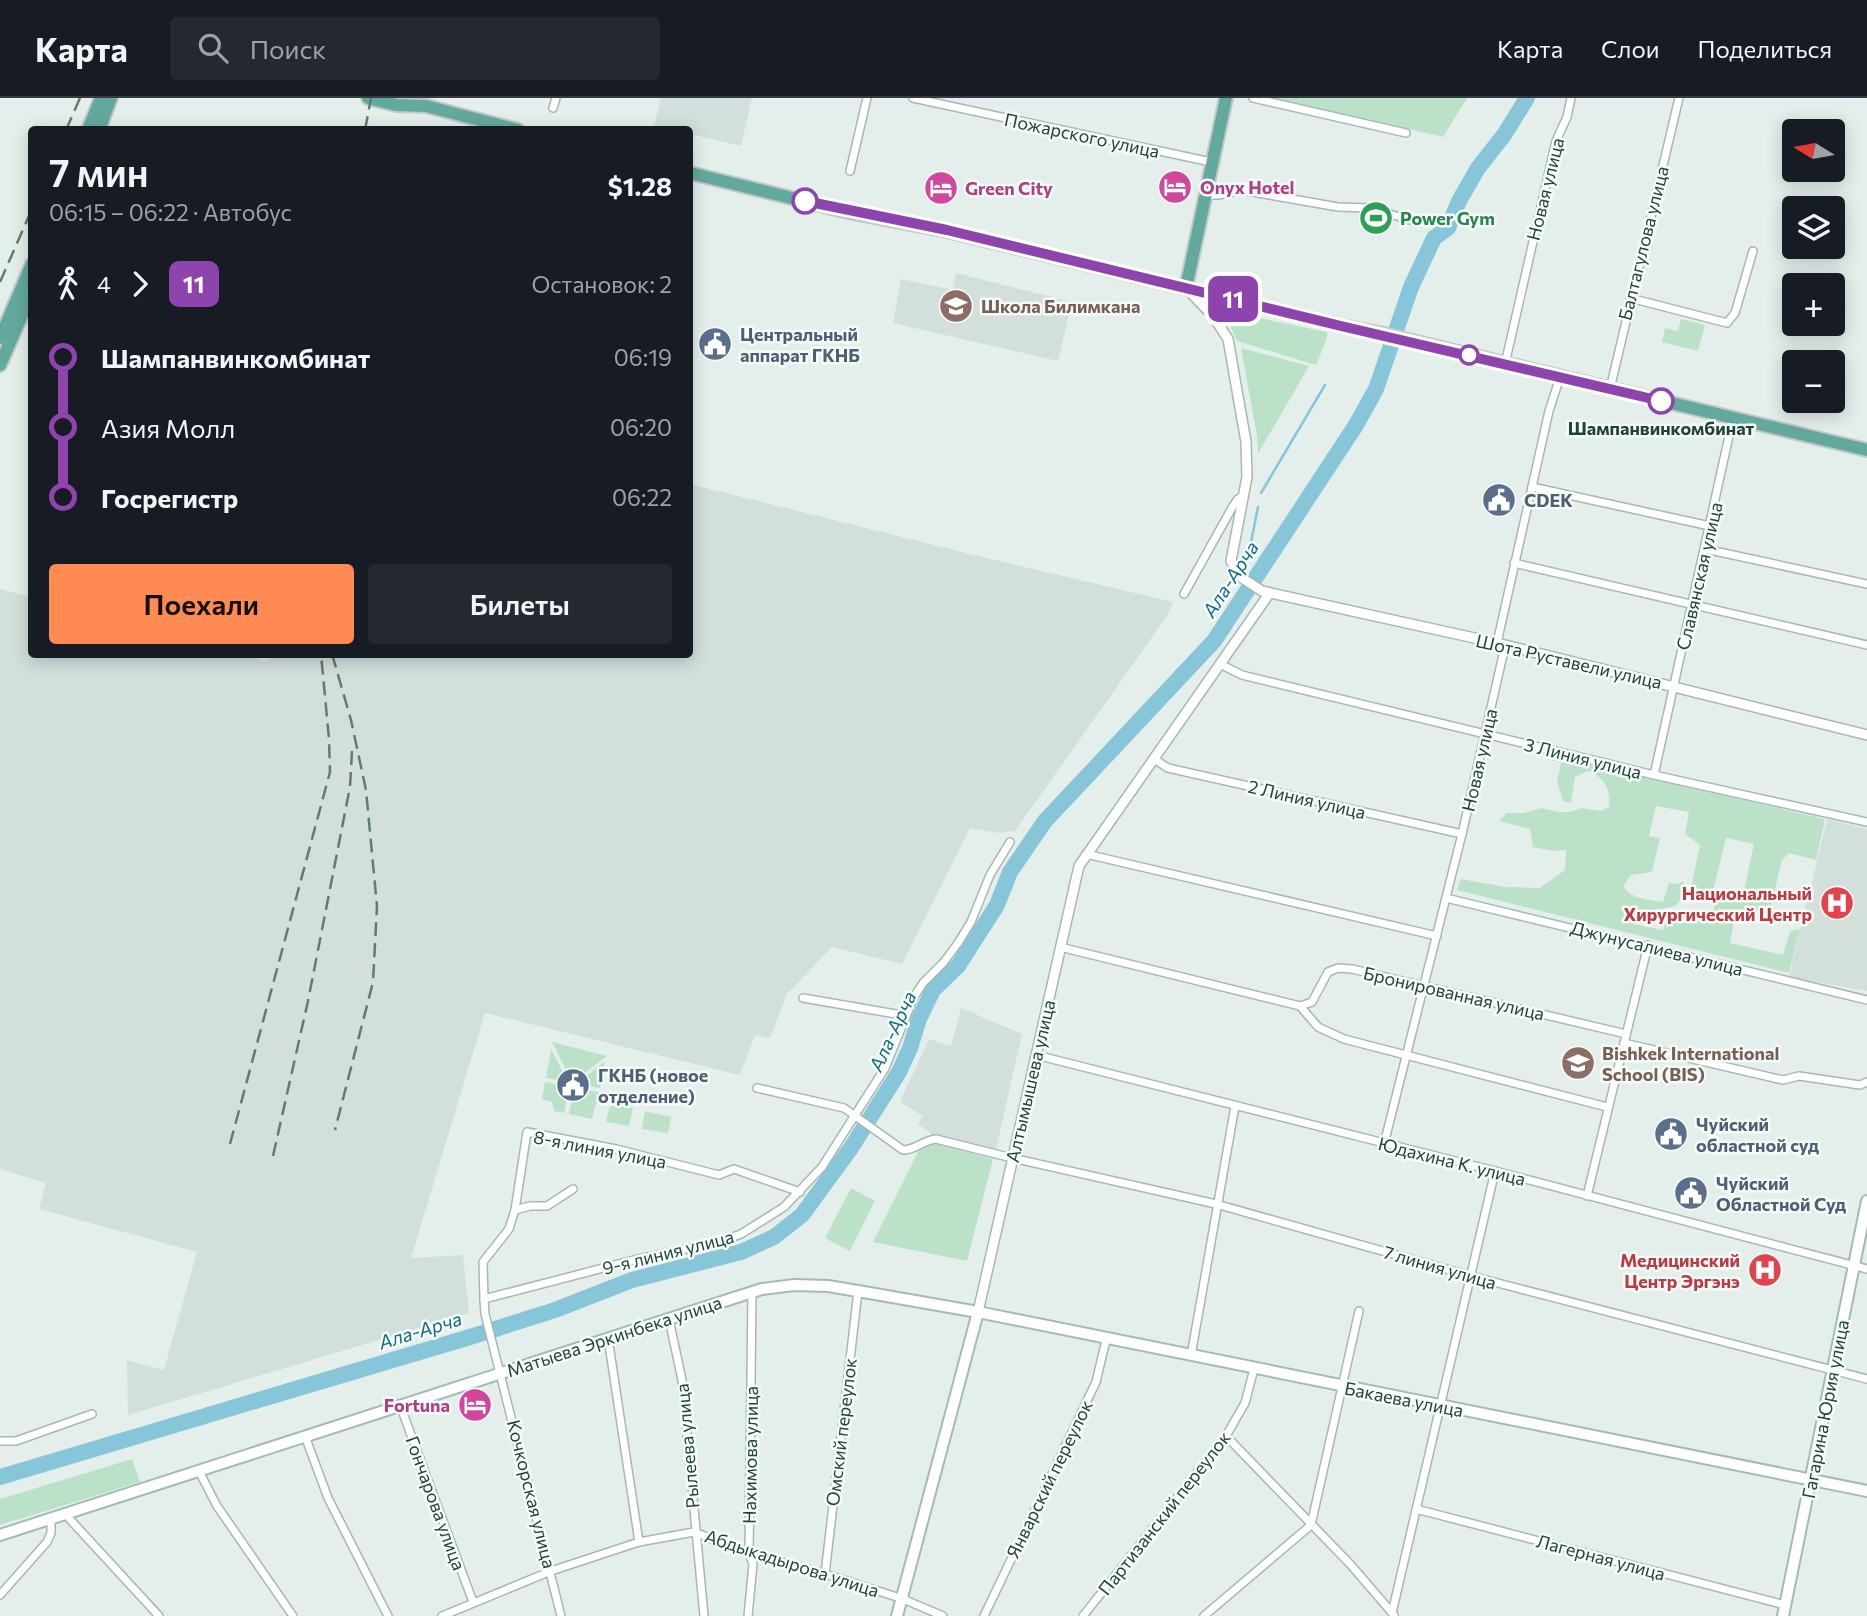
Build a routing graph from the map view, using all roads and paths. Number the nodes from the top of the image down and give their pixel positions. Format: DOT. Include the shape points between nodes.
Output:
graph roads {
  1 [pos="101,98"];
  2 [pos="111,98"];
  3 [pos="368,98"];
  4 [pos="411,98"];
  5 [pos="555,98"];
  6 [pos="867,98"];
  7 [pos="913,98"];
  8 [pos="1226,98"];
  9 [pos="1253,98"];
  10 [pos="1571,98"];
  11 [pos="1678,98"];
  12 [pos="426,106"];
  13 [pos="553,108"];
  14 [pos="90,126"];
  15 [pos="100,126"];
  16 [pos="503,126"];
  17 [pos="1406,133"];
  18 [pos="1211,162"];
  19 [pos="850,171"];
  20 [pos="693,174"];
  21 [pos="1205,195"];
  22 [pos="1410,220"];
  23 [pos="1752,251"];
  24 [pos="28,273"];
  25 [pos="1186,288"];
  26 [pos="1630,298"];
  27 [pos="28,301"];
  28 [pos="0,338"];
  29 [pos="1505,364"];
  30 [pos="0,366"];
  31 [pos="1560,377"];
  32 [pos="1610,388"];
  33 [pos="1733,418"];
  34 [pos="1867,450"];
  35 [pos="1532,487"];
  36 [pos="1243,496"];
  37 [pos="1710,526"];
  38 [pos="1705,549"];
  39 [pos="1514,563"];
  40 [pos="1867,584"];
  41 [pos="1266,593"];
  42 [pos="1184,594"];
  43 [pos="1693,605"];
  44 [pos="1497,643"];
  45 [pos="1867,645"];
  46 [pos="1220,664"];
  47 [pos="1674,686"];
  48 [pos="1485,734"];
  49 [pos="1867,735"];
  50 [pos="1153,759"];
  51 [pos="1654,775"];
  52 [pos="1867,822"];
  53 [pos="1462,834"];
  54 [pos="1010,842"];
  55 [pos="1086,853"];
  56 [pos="1446,898"];
  57 [pos="1437,936"];
  58 [pos="1648,945"];
  59 [pos="1060,947"];
  60 [pos="1424,988"];
  61 [pos="803,998"];
  62 [pos="1867,1000"];
  63 [pos="1300,1006"];
  64 [pos="905,1019"];
  65 [pos="1626,1034"];
  66 [pos="1624,1043"];
  67 [pos="1035,1055"];
  68 [pos="1408,1056"];
  69 [pos="1867,1082"];
  70 [pos="757,1088"];
  71 [pos="1236,1105"];
  72 [pos="1607,1107"];
  73 [pos="855,1116"];
  74 [pos="1384,1144"];
  75 [pos="1012,1158"];
  76 [pos="1495,1171"];
  77 [pos="573,1189"];
  78 [pos="800,1192"];
  79 [pos="1587,1196"];
  80 [pos="1867,1201"];
  81 [pos="1216,1204"];
  82 [pos="515,1210"];
  83 [pos="1854,1266"];
  84 [pos="1867,1269"];
  85 [pos="1471,1276"];
  86 [pos="858,1291"];
  87 [pos="752,1292"];
  88 [pos="484,1298"];
  89 [pos="1359,1311"];
  90 [pos="978,1312"];
  91 [pos="669,1319"];
  92 [pos="608,1338"];
  93 [pos="1107,1340"];
  94 [pos="1191,1357"];
  95 [pos="1254,1369"];
  96 [pos="1832,1372"];
  97 [pos="501,1373"];
  98 [pos="1867,1379"];
  99 [pos="1344,1387"];
  100 [pos="400,1405"];
  101 [pos="1440,1406"];
  102 [pos="92,1414"];
  103 [pos="305,1436"];
  104 [pos="1226,1436"];
  105 [pos="0,1441"];
  106 [pos="198,1471"];
  107 [pos="1811,1479"];
  108 [pos="1867,1491"];
  109 [pos="1416,1508"];
  110 [pos="65,1514"];
  111 [pos="51,1518"];
  112 [pos="1311,1525"];
  113 [pos="694,1532"];
  114 [pos="0,1535"];
  115 [pos="639,1542"];
  116 [pos="748,1553"];
  117 [pos="551,1571"];
  118 [pos="825,1574"];
  119 [pos="0,1595"];
  120 [pos="903,1599"];
  121 [pos="473,1602"];
  122 [pos="1784,1610"];
  123 [pos="1393,1615"];
  124 [pos="159,1616"];
  125 [pos="293,1616"];
  126 [pos="388,1616"];
  127 [pos="442,1616"];
  128 [pos="561,1616"];
  129 [pos="704,1616"];
  130 [pos="748,1616"];
  131 [pos="897,1616"];
  132 [pos="943,1616"];
  133 [pos="984,1616"];
  134 [pos="1083,1616"];
  135 [pos="1204,1616"];
  1 -- 14 [label="main road"];
  2 -- 15 [label="main road"];
  3 -- 12 [label="main road"];
  4 -- 12 [label="main road"];
  5 -- 13 [label="street"];
  6 -- 19 [label="street"];
  7 -- 18 [label="street, Пожарского улица"];
  8 -- 18 [label="main road"];
  9 -- 17 [label="street"];
  10 -- 29 [label="street, Новая улица" via="1553,154"];
  11 -- 26 [label="street, Балтагулова улица"];
  12 -- 16 [label="main road"];
  18 -- 21 [label="main road"];
  20 -- 25 [label="main road"];
  21 -- 22 [label="street" via="1241,190 1369,208"];
  21 -- 25 [label="main road"];
  23 -- 26 [label="street" via="1735,313 1727,323"];
  24 -- 28 [label="main road"];
  25 -- 29 [label="main road"];
  25 -- 36 [label="street" via="1228,339 1247,442"];
  26 -- 32 [label="street, Балтагулова улица"];
  27 -- 30 [label="main road"];
  29 -- 31 [label="main road"];
  31 -- 32 [label="main road"];
  31 -- 35 [label="street, Новая улица"];
  32 -- 33 [label="main road"];
  33 -- 34 [label="main road"];
  33 -- 37 [label="street, Славянская улица"];
  35 -- 37 [label="street"];
  35 -- 39 [label="street, Новая улица"];
  36 -- 41 [label="street" via="1231,555 1233,567"];
  36 -- 42 [label="street"];
  37 -- 38 [label="street, Славянская улица"];
  38 -- 40 [label="street"];
  38 -- 43 [label="street, Славянская улица"];
  39 -- 43 [label="street"];
  39 -- 44 [label="street, Новая улица"];
  41 -- 44 [label="street, Шота Руставели улица"];
  41 -- 46 [label="street, Алтымышева улица"];
  43 -- 45 [label="street"];
  43 -- 47 [label="street, Славянская улица"];
  44 -- 47 [label="street, Шота Руставели улица"];
  44 -- 48 [label="street, Новая улица" via="1503,655"];
  46 -- 48 [label="street, 3 Линия улица" via="1242,676"];
  46 -- 50 [label="street, Алтымышева улица"];
  47 -- 49 [label="street, Шота Руставели улица"];
  47 -- 51 [label="street, Славянская улица"];
  48 -- 51 [label="street, 3 Линия улица"];
  48 -- 53 [label="street, Новая улица"];
  50 -- 53 [label="street, 2 Линия улица" via="1168,768"];
  50 -- 55 [label="street, Алтымышева улица"];
  51 -- 52 [label="street, 3 Линия улица"];
  53 -- 56 [label="street, Новая улица"];
  54 -- 64 [label="street, 9-я линия улица" via="965,932 923,983"];
  55 -- 57 [label="street"];
  55 -- 59 [label="street, Алтымышева улица" via="1075,879"];
  56 -- 57 [label="street, Новая улица"];
  56 -- 58 [label="street, Джунусалиева улица"];
  57 -- 60 [label="street, Новая улица"];
  58 -- 62 [label="street, Джунусалиева улица"];
  58 -- 65 [label="street"];
  59 -- 63 [label="street"];
  59 -- 67 [label="street, Алтымышева улица"];
  60 -- 63 [label="street, Бронированная улица" via="1338,968 1328,972 1312,1002"];
  60 -- 65 [label="street, Бронированная улица"];
  60 -- 68 [label="street, Новая улица"];
  61 -- 64 [label="street"];
  63 -- 68 [label="street" via="1318,1027"];
  64 -- 73 [label="street, 9-я линия улица" via="885,1068"];
  65 -- 66 [label="street"];
  66 -- 69 [label="street" via="1783,1080 1799,1076 1860,1085"];
  66 -- 72 [label="street"];
  67 -- 71 [label="street, Юдахина К. улица"];
  67 -- 75 [label="street, Алтымышева улица"];
  68 -- 72 [label="street"];
  68 -- 74 [label="street, Новая улица"];
  70 -- 73 [label="street" via="844,1108"];
  71 -- 74 [label="street, Юдахина К. улица"];
  71 -- 81 [label="street"];
  72 -- 79 [label="street"];
  73 -- 75 [label="street, 7 линия улица" via="903,1150 936,1139"];
  73 -- 78 [label="street, 9-я линия улица"];
  74 -- 76 [label="street, Юдахина К. улица"];
  75 -- 81 [label="street, 7 линия улица"];
  75 -- 90 [label="street, Алтымышева улица"];
  76 -- 79 [label="street, Юдахина К. улица"];
  76 -- 85 [label="street"];
  77 -- 82 [label="street" via="547,1206"];
  78 -- 82 [label="street, 8-я линия улица" via="734,1169 719,1175 527,1132"];
  78 -- 88 [label="street, 9-я линия улица" via="770,1217 719,1242"];
  79 -- 83 [label="street, Юдахина К. улица"];
  80 -- 83 [label="main road, Гагарина Юрия улица"];
  81 -- 85 [label="street, 7 линия улица"];
  81 -- 94 [label="street"];
  82 -- 88 [label="street, 8-я линия улица" via="509,1229 483,1262"];
  83 -- 84 [label="street, Юдахина К. улица"];
  83 -- 96 [label="main road, Гагарина Юрия улица"];
  85 -- 96 [label="street, 7 линия улица"];
  85 -- 101 [label="street"];
  86 -- 87 [label="main road, Матыева Эркинбека улица" via="793,1285"];
  86 -- 90 [label="main road, Матыева Эркинбека улица"];
  86 -- 118 [label="street, Омский переулок"];
  87 -- 91 [label="main road, Матыева Эркинбека улица"];
  87 -- 116 [label="street, Нахимова улица"];
  88 -- 97 [label="street"];
  89 -- 99 [label="street"];
  90 -- 93 [label="main road, Матыева Эркинбека улица"];
  90 -- 120 [label="main road, Алтымышева улица"];
  91 -- 92 [label="main road, Матыева Эркинбека улица"];
  91 -- 113 [label="street, Рылеева улица" via="682,1380"];
  92 -- 97 [label="main road, Матыева Эркинбека улица"];
  92 -- 115 [label="street"];
  93 -- 94 [label="main road, Матыева Эркинбека улица"];
  93 -- 133 [label="street, Январский переулок" via="1096,1382"];
  94 -- 95 [label="main road, Бакаева улица"];
  95 -- 99 [label="main road, Бакаева улица"];
  95 -- 104 [label="street, Партизанский переулок" via="1245,1403"];
  96 -- 98 [label="street, 7 линия улица"];
  96 -- 107 [label="main road, Гагарина Юрия улица"];
  97 -- 100 [label="main road, Матыева Эркинбека улица"];
  97 -- 117 [label="street, Кочкорская улица"];
  99 -- 101 [label="main road, Бакаева улица"];
  99 -- 112 [label="street"];
  100 -- 103 [label="main road, Матыева Эркинбека улица"];
  100 -- 121 [label="street, Гончарова улица"];
  101 -- 107 [label="main road, Бакаева улица"];
  101 -- 109 [label="street"];
  102 -- 105 [label="street" via="16,1441"];
  103 -- 106 [label="main road, Матыева Эркинбека улица"];
  103 -- 126 [label="street" via="328,1498"];
  104 -- 112 [label="street"];
  104 -- 134 [label="street, Партизанский переулок"];
  106 -- 110 [label="main road, Матыева Эркинбека улица"];
  106 -- 125 [label="street"];
  107 -- 108 [label="main road, Бакаева улица"];
  107 -- 122 [label="main road, Гагарина Юрия улица"];
  109 -- 122 [label="street, Лагерная улица"];
  109 -- 123 [label="street"];
  110 -- 111 [label="main road, Матыева Эркинбека улица"];
  110 -- 124 [label="street"];
  111 -- 114 [label="main road, Матыева Эркинбека улица"];
  111 -- 119 [label="street" via="47,1542"];
  112 -- 123 [label="street"];
  112 -- 135 [label="street"];
  113 -- 115 [label="street, Абдыкадырова улица"];
  113 -- 116 [label="street, Абдыкадырова улица"];
  113 -- 129 [label="street, Рылеева улица"];
  115 -- 117 [label="street, Абдыкадырова улица"];
  116 -- 118 [label="street, Абдыкадырова улица"];
  116 -- 130 [label="street, Нахимова улица" via="753,1564"];
  117 -- 121 [label="street, Абдыкадырова улица"];
  117 -- 128 [label="street, Кочкорская улица"];
  118 -- 120 [label="street, Абдыкадырова улица"];
  120 -- 131 [label="main road, Алтымышева улица"];
  120 -- 132 [label="street, Абдыкадырова улица"];
  121 -- 127 [label="street, Абдыкадырова улица"];
}
